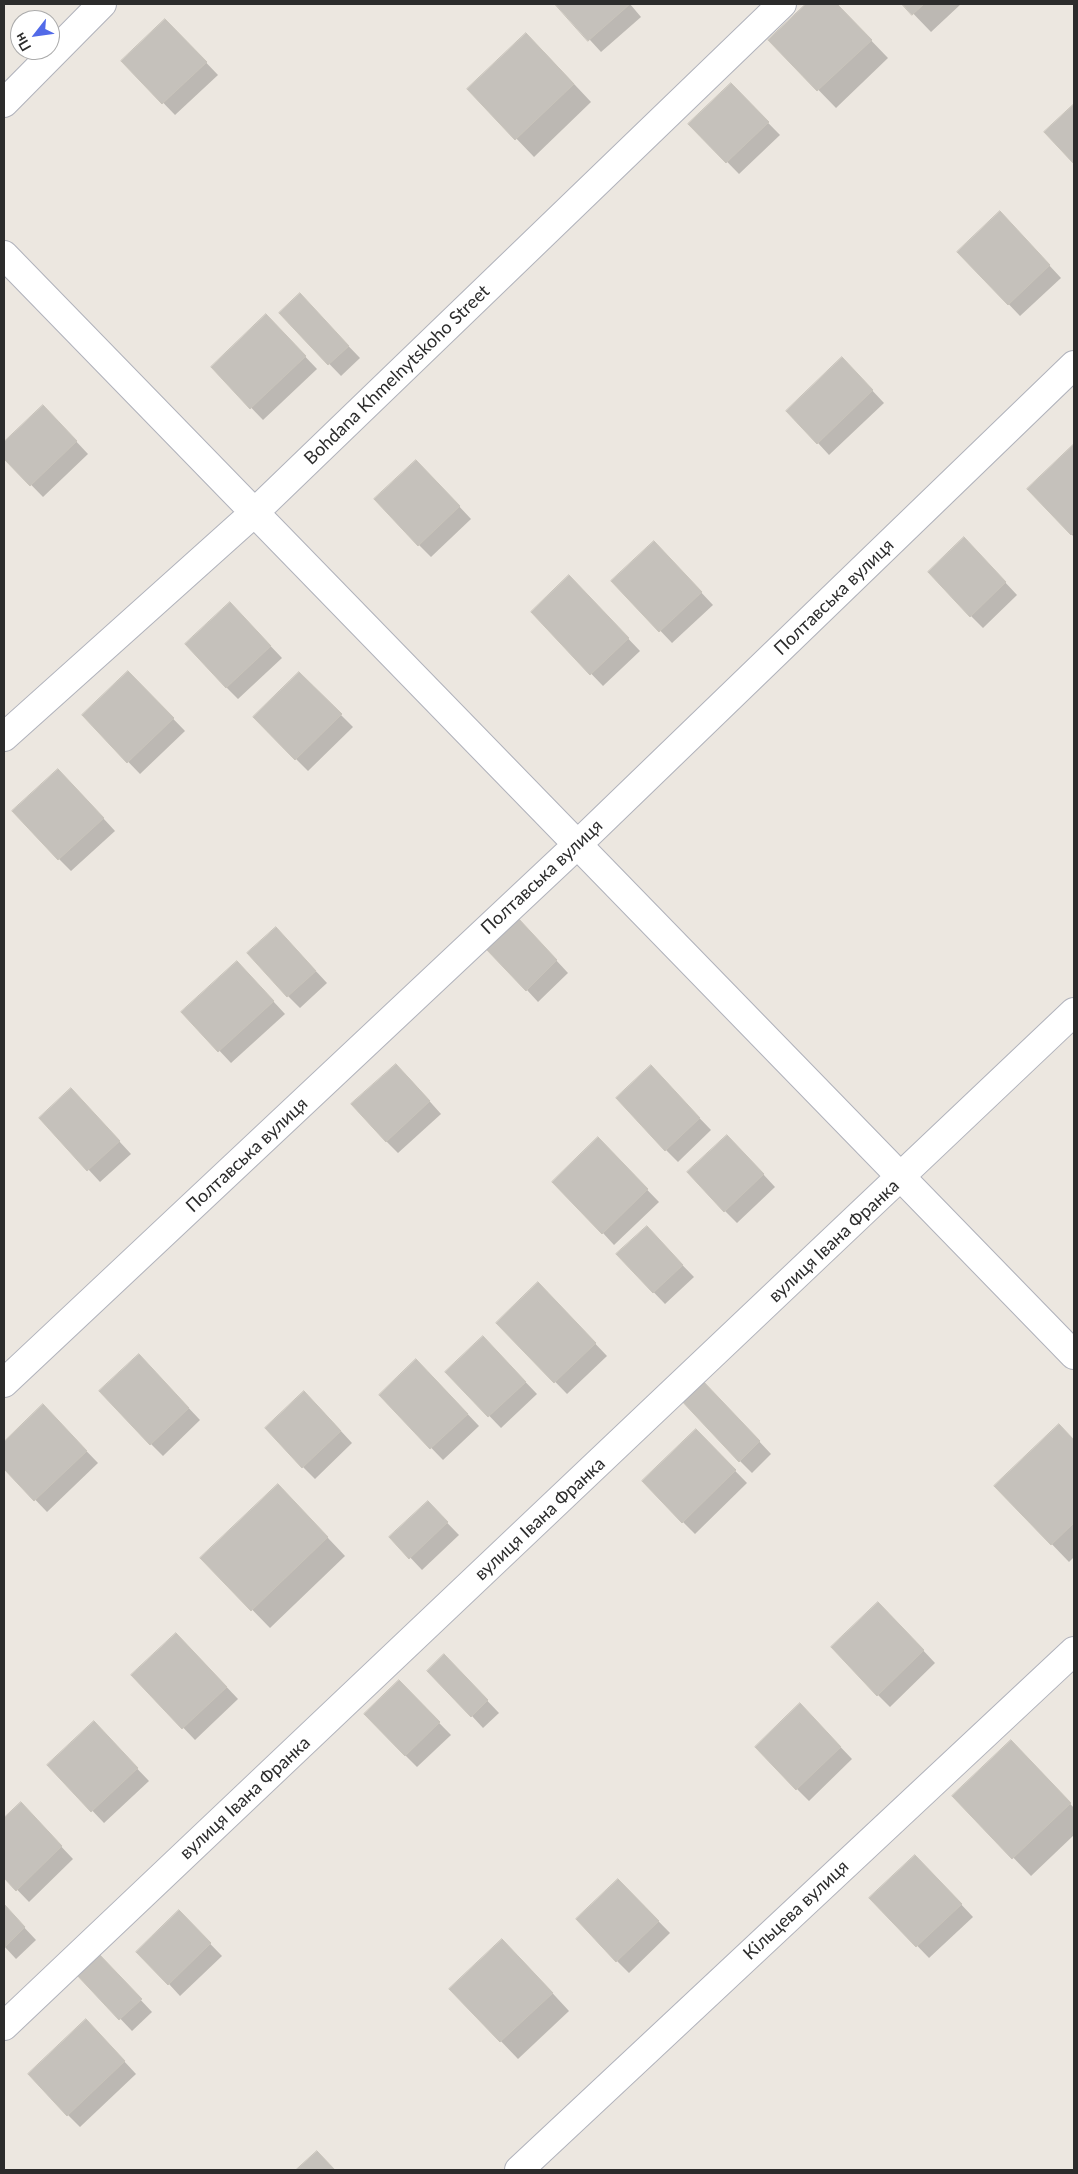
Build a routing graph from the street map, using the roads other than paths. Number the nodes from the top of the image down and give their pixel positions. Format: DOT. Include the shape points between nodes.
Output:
graph roads {
  1 [pos="102,4"];
  2 [pos="782,4"];
  3 [pos="4,102"];
  4 [pos="4,255"];
  5 [pos="1074,365"];
  6 [pos="255,512"];
  7 [pos="4,738"];
  8 [pos="577,845"];
  9 [pos="1074,1012"];
  10 [pos="900,1178"];
  11 [pos="1074,1355"];
  12 [pos="4,1383"];
  13 [pos="1074,1651"];
  14 [pos="4,2026"];
  15 [pos="519,2170"];
  1 -- 3 [label="street"];
  2 -- 6 [label="street, Bohdana Khmelnytskoho Street"];
  4 -- 6 [label="street"];
  5 -- 8 [label="street, Полтавська вулиця"];
  6 -- 7 [label="street, Bohdana Khmelnytskoho Street"];
  6 -- 8 [label="street"];
  8 -- 10 [label="street"];
  8 -- 12 [label="street, Полтавська вулиця"];
  9 -- 10 [label="street, вулиця Івана Франка"];
  10 -- 11 [label="street"];
  10 -- 14 [label="street, вулиця Івана Франка"];
  13 -- 15 [label="street, Кільцева вулиця"];
}
